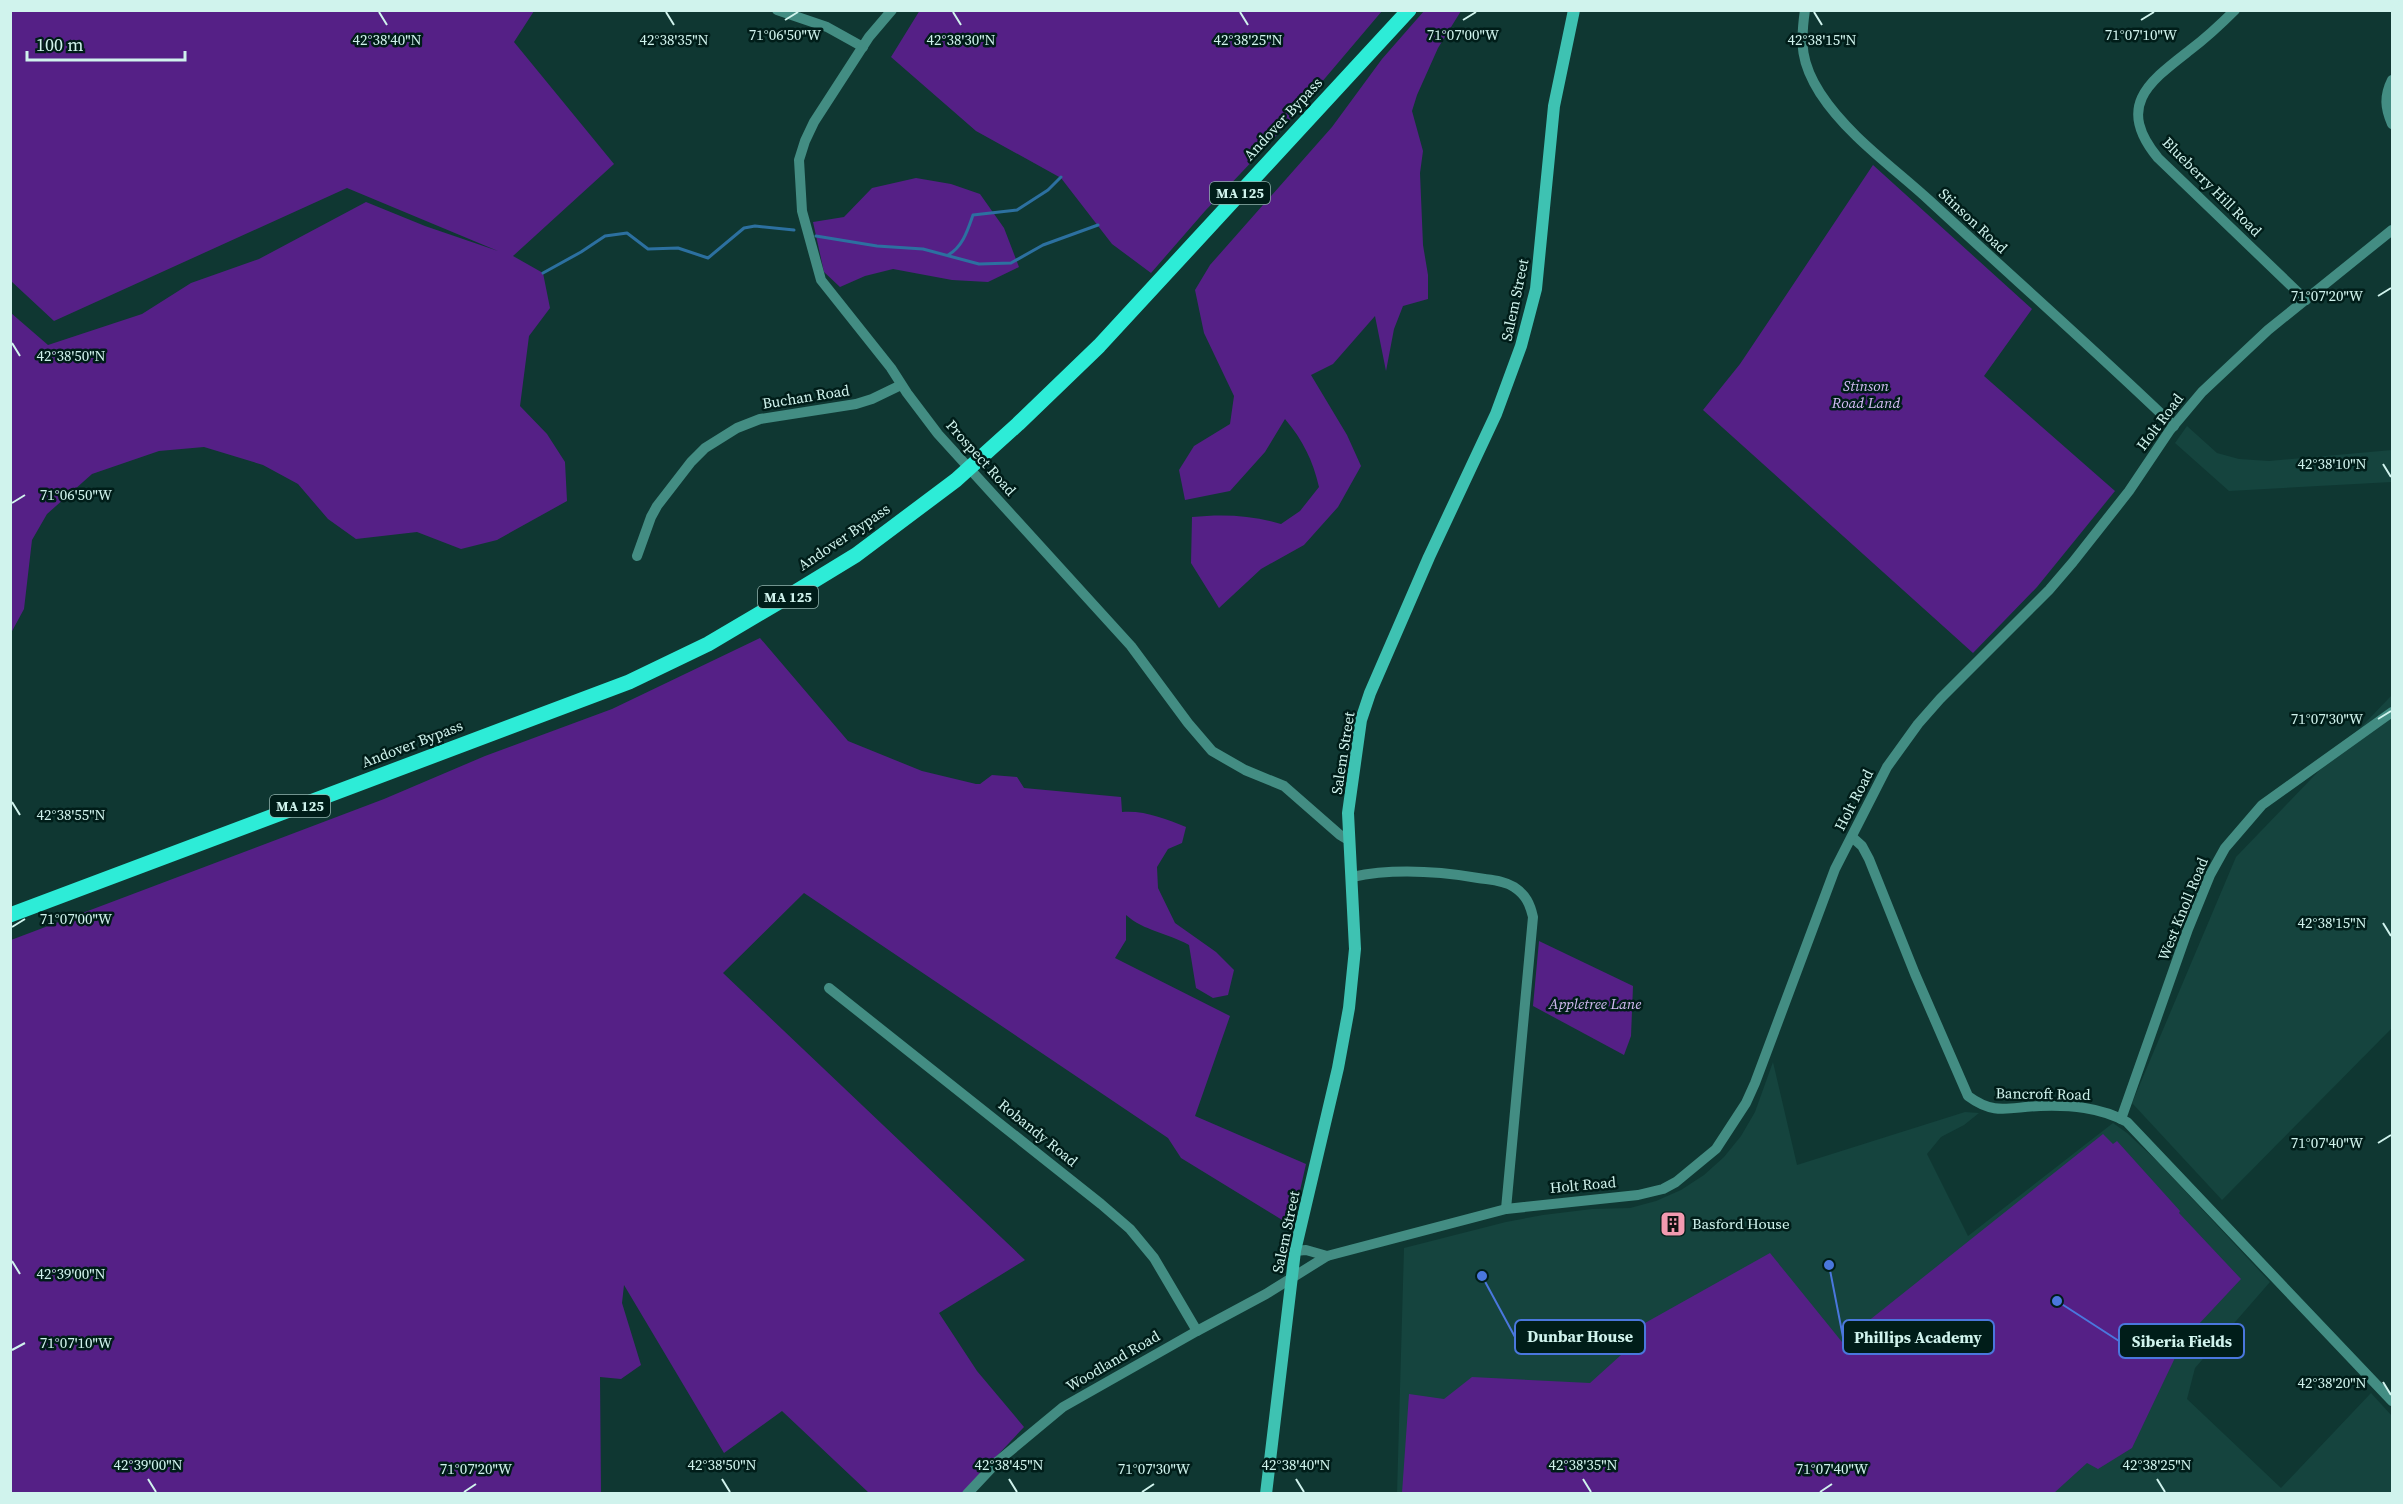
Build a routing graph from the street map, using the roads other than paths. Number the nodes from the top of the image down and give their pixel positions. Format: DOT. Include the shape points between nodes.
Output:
graph roads {
  1 [pos="777,10"];
  2 [pos="892,10"];
  3 [pos="1409,10"];
  4 [pos="1574,10"];
  5 [pos="1805,10"];
  6 [pos="2235,10"];
  7 [pos="863,47"];
  8 [pos="2392,80"];
  9 [pos="2392,124"];
  10 [pos="2392,230"];
  11 [pos="2306,300"];
  12 [pos="901,385"];
  13 [pos="2174,426"];
  14 [pos="969,468"];
  15 [pos="637,556"];
  16 [pos="2392,712"];
  17 [pos="1852,837"];
  18 [pos="1350,841"];
  19 [pos="1353,877"];
  20 [pos="10,915"];
  21 [pos="829,987"];
  22 [pos="2121,1119"];
  23 [pos="1506,1209"];
  24 [pos="1294,1251"];
  25 [pos="1327,1256"];
  26 [pos="1291,1277"];
  27 [pos="1197,1331"];
  28 [pos="2392,1401"];
  29 [pos="967,1494"];
  30 [pos="1266,1494"];
  1 -- 7 [label="street" via="827,27"];
  2 -- 7 [label="street, Prospect Road"];
  3 -- 14 [label="main road, Andover Bypass / MA 125" via="1099,346"];
  4 -- 18 [label="street, Salem Street" via="1554,106 1541,247 1528,321 1496,414 1370,693 1356,749 1348,813"];
  5 -- 13 [label="street, Stinson Road" via="1801,37 1809,72 1842,120"];
  6 -- 11 [label="street, Blueberry Hill Road" via="2151,83 2140,103 2139,122 2145,141 2158,158"];
  7 -- 12 [label="street, Prospect Road" via="805,141 799,195 821,280"];
  8 -- 9 [label="street" via="2385,98"];
  10 -- 11 [label="street, Holt Road"];
  11 -- 13 [label="street, Holt Road" via="2202,392"];
  12 -- 14 [label="street, Prospect Road"];
  12 -- 15 [label="street, Buchan Road" via="856,404 760,419 722,437 691,462 669,489 651,517"];
  13 -- 17 [label="street, Holt Road" via="2129,491 2049,590 1918,724 1887,767"];
  14 -- 18 [label="street, Prospect Road" via="1131,646 1212,751 1284,786"];
  14 -- 20 [label="main road, Andover Bypass / MA 125" via="856,555 708,644 629,682"];
  16 -- 22 [label="street, West Knoll Road" via="2262,805 2226,848 2188,929"];
  17 -- 22 [label="street, Bancroft Road" via="1869,859 1968,1096 1994,1109 2076,1107 2098,1109"];
  17 -- 23 [label="street, Holt Road" via="1812,927 1755,1083 1716,1149 1663,1189"];
  18 -- 19 [label="street, Salem Street"];
  19 -- 23 [label="street" via="1441,872 1501,881 1513,886 1529,903 1533,917"];
  19 -- 24 [label="street, Salem Street" via="1355,949 1349,1008"];
  21 -- 27 [label="street, Robandy Road" via="1130,1229 1154,1258"];
  22 -- 28 [label="street, Bancroft Road" via="2160,1155"];
  23 -- 25 [label="street, Holt Road"];
  24 -- 25 [label="street, Holt Road"];
  24 -- 26 [label="street, Salem Street"];
  25 -- 26 [label="street, Holt Road"];
  26 -- 27 [label="street, Woodland Road"];
  26 -- 30 [label="street, Salem Street"];
  27 -- 29 [label="street, Woodland Road" via="1063,1407 998,1461"];
}
